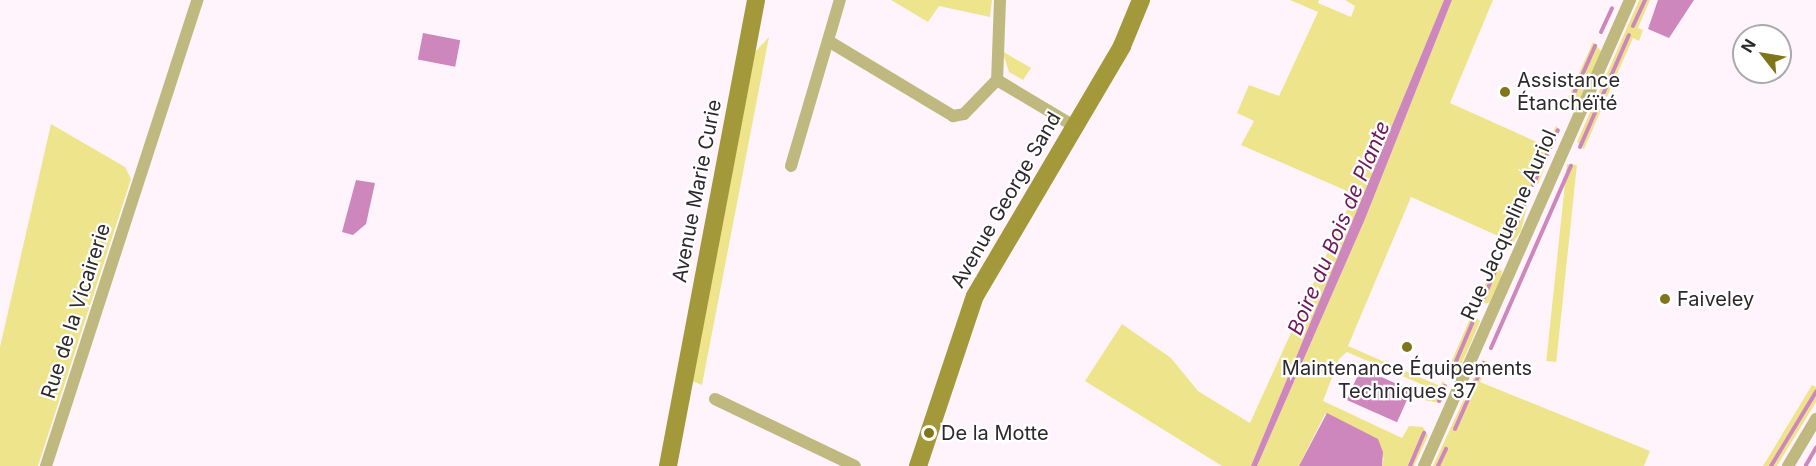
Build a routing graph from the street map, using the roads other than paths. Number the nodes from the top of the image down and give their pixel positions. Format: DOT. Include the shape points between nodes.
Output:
graph roads {
  1 [pos="197,0"];
  2 [pos="756,0"];
  3 [pos="840,0"];
  4 [pos="1000,0"];
  5 [pos="1141,0"];
  6 [pos="1630,0"];
  7 [pos="830,42"];
  8 [pos="997,80"];
  9 [pos="1074,126"];
  10 [pos="791,166"];
  11 [pos="715,399"];
  12 [pos="1816,419"];
  13 [pos="46,466"];
  14 [pos="668,466"];
  15 [pos="855,466"];
  16 [pos="918,466"];
  17 [pos="1424,466"];
  18 [pos="1788,466"];
  1 -- 13 [label="street, Rue de la Vicairerie"];
  2 -- 14 [label="street, Avenue Marie Curie"];
  3 -- 7 [label="street"];
  4 -- 8 [label="street"];
  5 -- 9 [label="street, Avenue George Sand" via="1122,46"];
  6 -- 17 [label="street, Rue Jacqueline Auriol"];
  7 -- 8 [label="street" via="953,116 964,114"];
  7 -- 10 [label="street"];
  8 -- 9 [label="street"];
  9 -- 16 [label="street, Avenue George Sand" via="975,296"];
  11 -- 15 [label="street"];
  12 -- 18 [label="street"];
}
